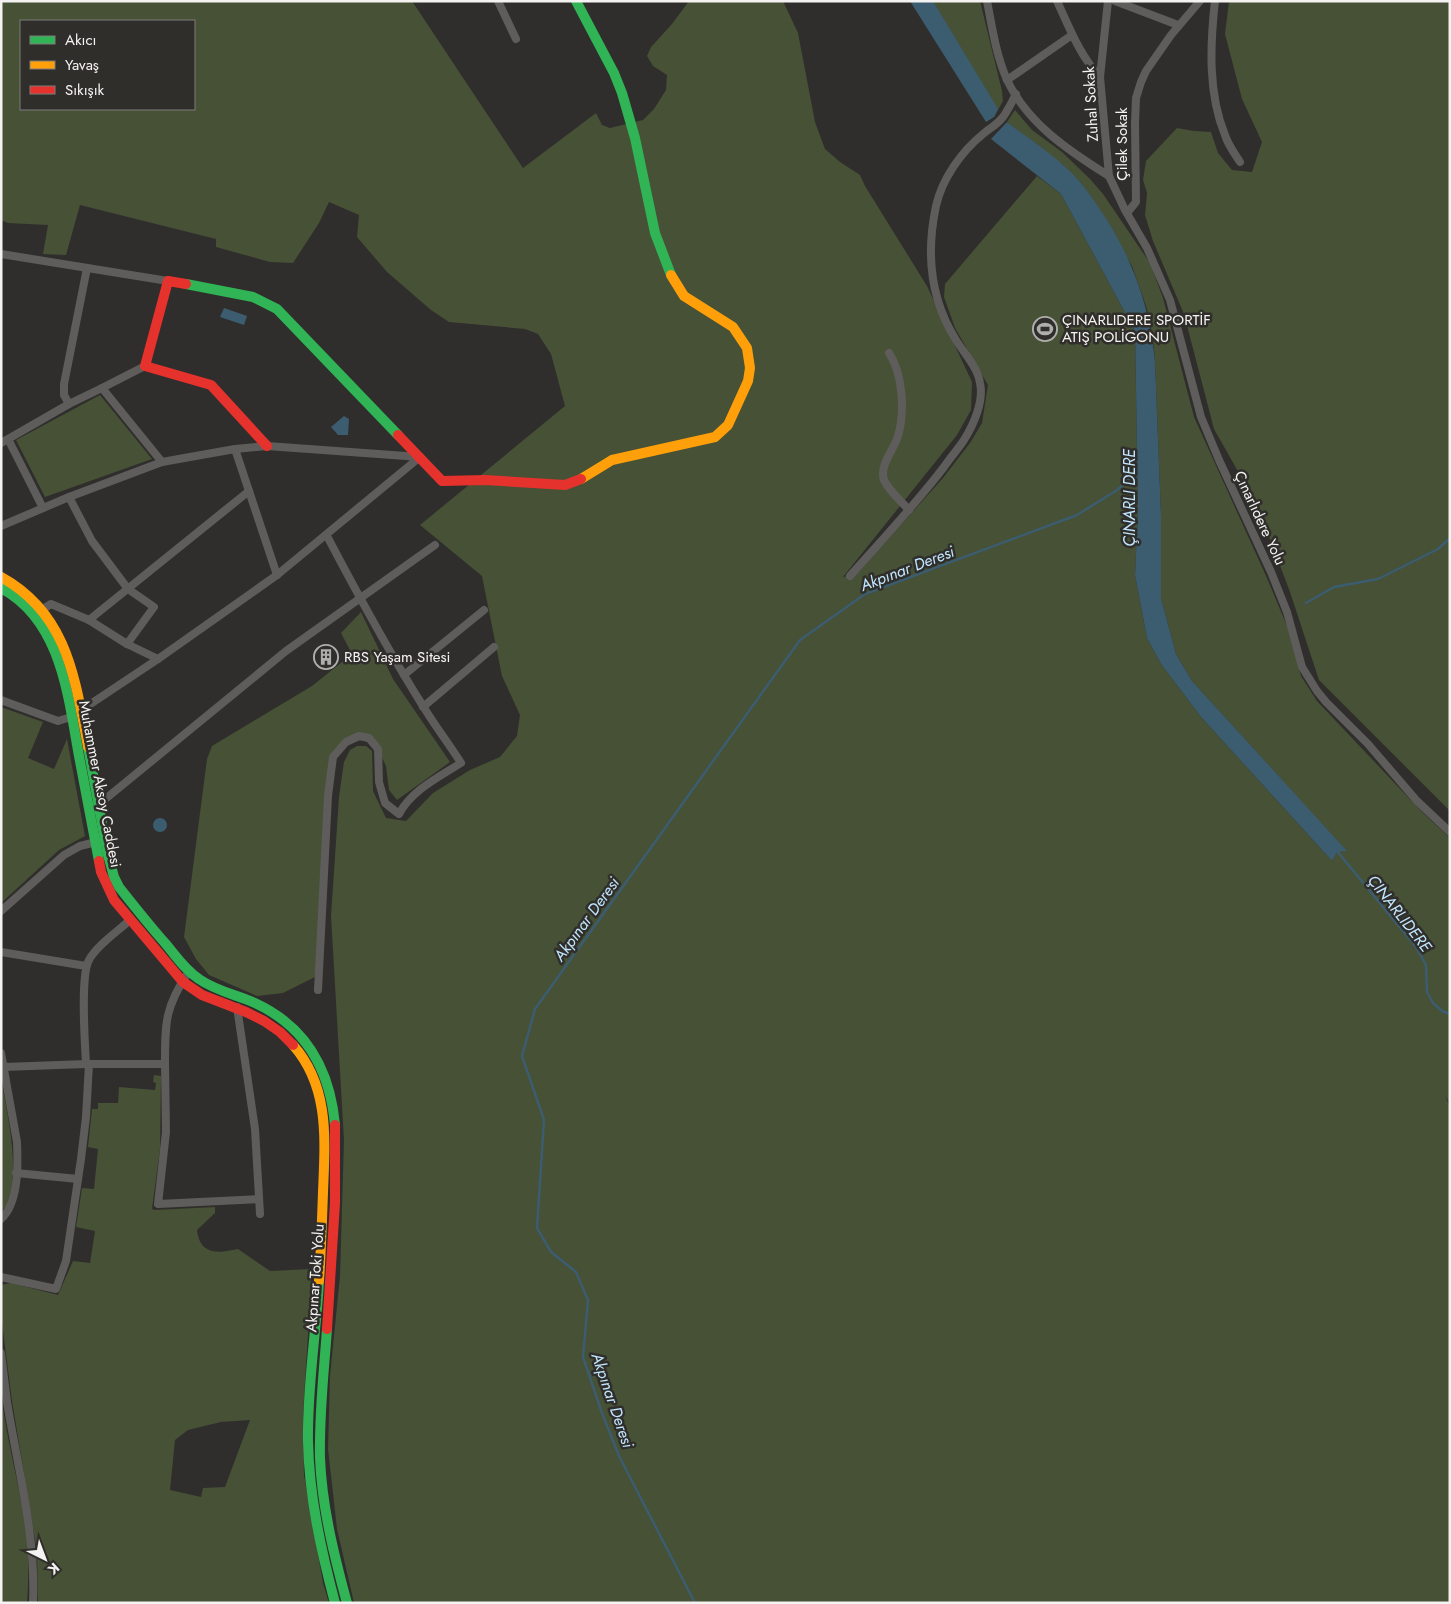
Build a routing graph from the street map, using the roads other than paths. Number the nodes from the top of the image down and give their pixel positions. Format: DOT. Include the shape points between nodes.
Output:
graph roads {
  1 [pos="498,1"];
  2 [pos="576,1"];
  3 [pos="987,1"];
  4 [pos="1057,1"];
  5 [pos="1108,1"];
  6 [pos="1115,1"];
  7 [pos="1200,1"];
  8 [pos="1215,1"];
  9 [pos="1178,25"];
  10 [pos="1072,35"];
  11 [pos="516,39"];
  12 [pos="1100,76"];
  13 [pos="1007,80"];
  14 [pos="1016,94"];
  15 [pos="1240,162"];
  16 [pos="1109,176"];
  17 [pos="1127,213"];
  18 [pos="1,254"];
  19 [pos="1,261"];
  20 [pos="87,268"];
  21 [pos="168,281"];
  22 [pos="889,353"];
  23 [pos="145,366"];
  24 [pos="102,388"];
  25 [pos="69,404"];
  26 [pos="5,441"];
  27 [pos="267,446"];
  28 [pos="235,449"];
  29 [pos="420,457"];
  30 [pos="162,462"];
  31 [pos="249,491"];
  32 [pos="69,497"];
  33 [pos="43,508"];
  34 [pos="909,510"];
  35 [pos="1,526"];
  36 [pos="327,536"];
  37 [pos="435,546"];
  38 [pos="277,576"];
  39 [pos="850,576"];
  40 [pos="1,577"];
  41 [pos="1,588"];
  42 [pos="128,590"];
  43 [pos="361,600"];
  44 [pos="484,610"];
  45 [pos="38,612"];
  46 [pos="89,620"];
  47 [pos="127,644"];
  48 [pos="494,646"];
  49 [pos="158,659"];
  50 [pos="404,675"];
  51 [pos="1,700"];
  52 [pos="423,707"];
  53 [pos="80,711"];
  54 [pos="71,717"];
  55 [pos="98,805"];
  56 [pos="1450,832"];
  57 [pos="100,841"];
  58 [pos="1,911"];
  59 [pos="130,920"];
  60 [pos="1,952"];
  61 [pos="86,966"];
  62 [pos="189,971"];
  63 [pos="182,980"];
  64 [pos="318,990"];
  65 [pos="238,996"];
  66 [pos="236,1007"];
  67 [pos="1,1053"];
  68 [pos="87,1064"];
  69 [pos="165,1064"];
  70 [pos="4,1067"];
  71 [pos="16,1173"];
  72 [pos="78,1179"];
  73 [pos="260,1199"];
  74 [pos="260,1214"];
  75 [pos="1,1219"];
  76 [pos="1,1277"];
  77 [pos="1,1353"];
  78 [pos="33,1603"];
  79 [pos="335,1603"];
  80 [pos="347,1603"];
  1 -- 11 [label="street"];
  2 -- 29 [label="main road" via="622,93 655,233 671,274 684,296 734,327 747,348 748,381 728,425 715,437 612,460 576,482 565,485 442,480"];
  3 -- 13 [label="street"];
  4 -- 10 [label="street"];
  5 -- 12 [label="street, Zuhal Sokak"];
  6 -- 9 [label="street"];
  7 -- 9 [label="street, Çilek Sokak"];
  8 -- 15 [label="street" via="1213,95 1225,137"];
  9 -- 17 [label="street, Çilek Sokak" via="1146,71 1136,98 1136,202"];
  10 -- 12 [label="street"];
  10 -- 13 [label="street"];
  12 -- 16 [label="street, Zuhal Sokak"];
  13 -- 14 [label="street"];
  14 -- 16 [label="street" via="1048,134"];
  14 -- 34 [label="street" via="1002,118 969,147 953,167 936,206 930,258 933,284 946,322 980,381 981,393 973,423 964,440"];
  16 -- 17 [label="street, Çınarlıdere Yolu"];
  17 -- 56 [label="street, Çınarlıdere Yolu" via="1148,248 1170,300 1200,417 1271,572 1287,612 1302,667 1326,702"];
  18 -- 19 [label="street"];
  18 -- 20 [label="street"];
  20 -- 21 [label="street"];
  20 -- 25 [label="street" via="63,390"];
  21 -- 23 [label="main road"];
  21 -- 29 [label="main road" via="253,297 277,309"];
  22 -- 34 [label="street" via="896,368 903,405 902,422 883,472 888,486"];
  23 -- 24 [label="street"];
  23 -- 27 [label="main road" via="210,384"];
  24 -- 25 [label="street"];
  24 -- 30 [label="street"];
  25 -- 26 [label="street"];
  26 -- 33 [label="street"];
  27 -- 28 [label="street"];
  27 -- 29 [label="street"];
  28 -- 30 [label="street"];
  28 -- 31 [label="street"];
  29 -- 36 [label="street"];
  30 -- 32 [label="street"];
  31 -- 38 [label="street"];
  31 -- 42 [label="street"];
  32 -- 33 [label="street"];
  32 -- 42 [label="street" via="92,541"];
  33 -- 35 [label="street"];
  34 -- 39 [label="street"];
  36 -- 38 [label="street"];
  36 -- 43 [label="street"];
  37 -- 43 [label="street"];
  38 -- 49 [label="street"];
  40 -- 45 [label="main road, Muhammer Aksoy Caddesi" via="27,593"];
  41 -- 45 [label="main road, Muhammer Aksoy Caddesi"];
  42 -- 46 [label="street"];
  42 -- 47 [label="street" via="154,607"];
  43 -- 50 [label="street"];
  43 -- 55 [label="street" via="286,651"];
  44 -- 50 [label="street"];
  45 -- 46 [label="street" via="51,604"];
  45 -- 53 [label="main road, Muhammer Aksoy Caddesi" via="57,632 69,659"];
  45 -- 54 [label="main road, Muhammer Aksoy Caddesi" via="64,679"];
  46 -- 47 [label="street"];
  47 -- 49 [label="street"];
  48 -- 52 [label="street"];
  49 -- 53 [label="street"];
  50 -- 52 [label="street"];
  51 -- 54 [label="street" via="58,722"];
  52 -- 64 [label="street" via="462,763 406,802 399,814 385,803 379,782 378,749 369,738 359,736 346,742 333,757"];
  53 -- 54 [label="main road"];
  53 -- 55 [label="main road, Muhammer Aksoy Caddesi"];
  54 -- 57 [label="main road, Muhammer Aksoy Caddesi"];
  55 -- 57 [label="main road, Muhammer Aksoy Caddesi"];
  57 -- 58 [label="street" via="71,850"];
  57 -- 59 [label="main road, Muhammer Aksoy Caddesi" via="101,872 114,900"];
  57 -- 62 [label="main road, Muhammer Aksoy Caddesi" via="119,887"];
  59 -- 61 [label="street" via="93,954"];
  59 -- 63 [label="main road, Muhammer Aksoy Caddesi"];
  60 -- 61 [label="street"];
  61 -- 68 [label="street"];
  62 -- 63 [label="street"];
  62 -- 65 [label="main road, Muhammer Aksoy Caddesi" via="206,984"];
  63 -- 66 [label="main road, Muhammer Aksoy Caddesi" via="200,995"];
  63 -- 69 [label="street" via="166,1021"];
  65 -- 80 [label="main road, Akpınar Toki Yolu" via="274,1014 296,1032 316,1055 331,1090 336,1164 320,1438 326,1512"];
  66 -- 73 [label="street" via="255,1129"];
  66 -- 79 [label="main road, Akpınar Toki Yolu" via="267,1022 294,1046 313,1075 323,1109 321,1261 308,1442 317,1524"];
  67 -- 70 [label="street"];
  68 -- 69 [label="street"];
  68 -- 70 [label="street"];
  68 -- 72 [label="street" via="85,1133"];
  69 -- 73 [label="street" via="166,1132 158,1204"];
  70 -- 71 [label="street" via="17,1142"];
  71 -- 72 [label="street"];
  71 -- 75 [label="street" via="12,1203"];
  72 -- 76 [label="street" via="66,1261 56,1289"];
  73 -- 74 [label="street"];
  77 -- 78 [label="street" via="30,1528"];
}
